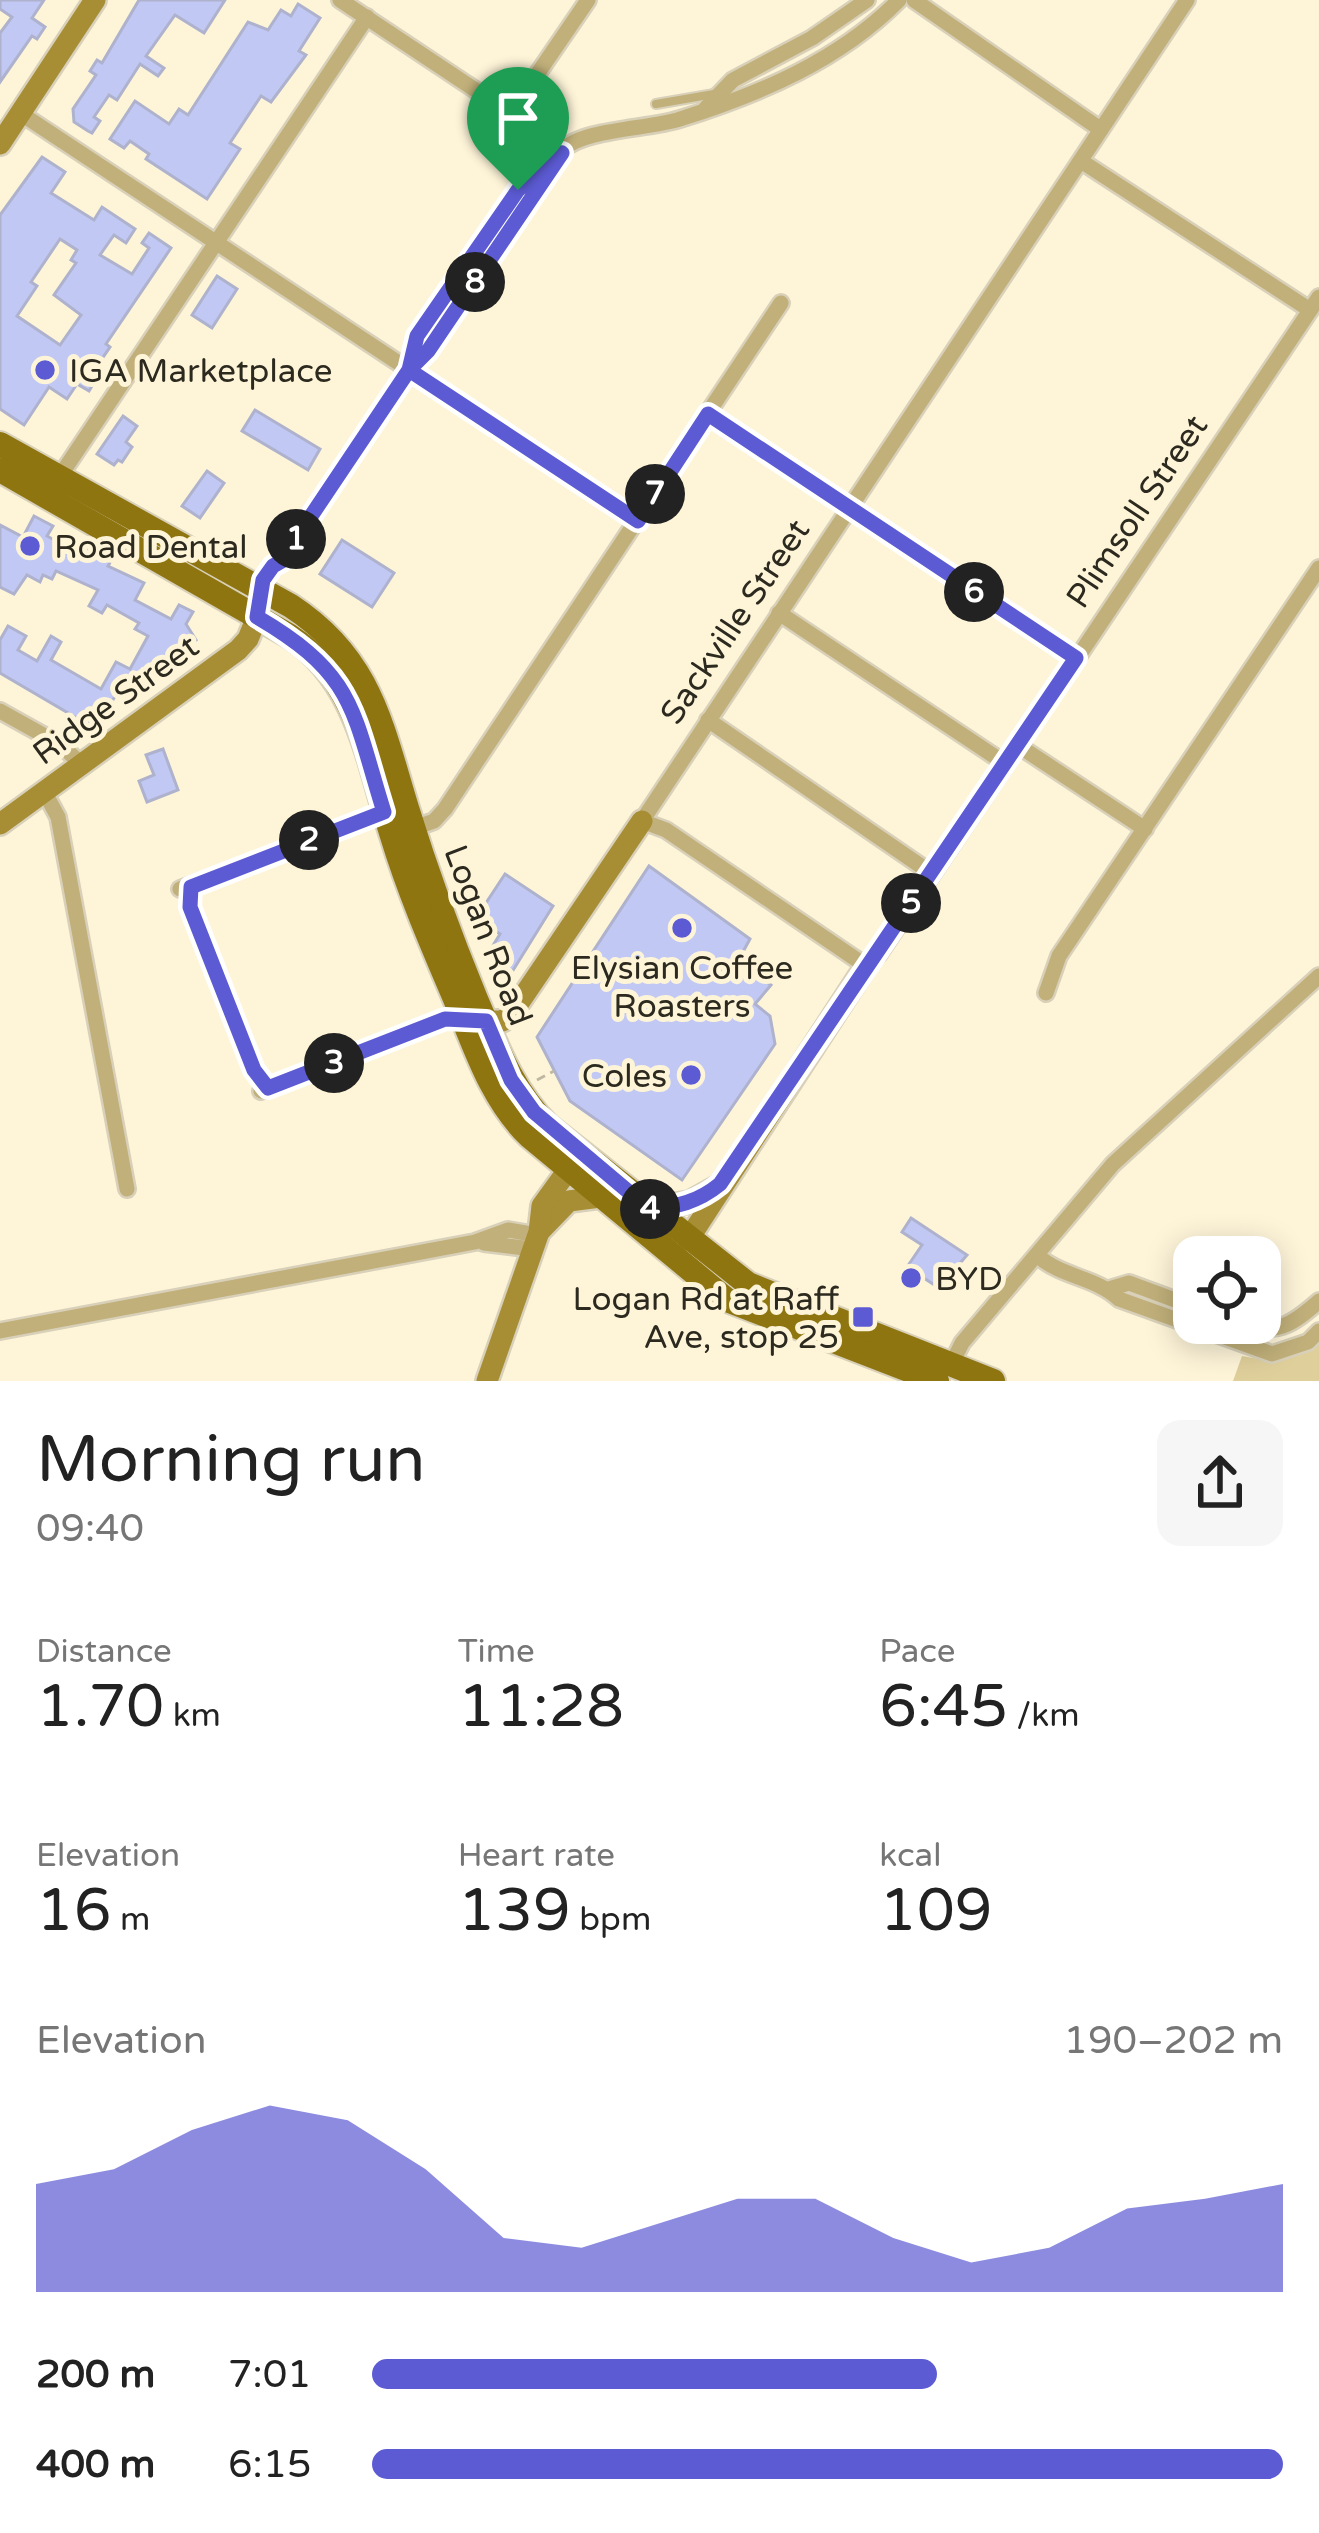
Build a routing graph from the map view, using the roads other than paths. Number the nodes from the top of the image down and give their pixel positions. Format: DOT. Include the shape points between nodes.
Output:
graph roads {
  1 [pos="95,0"];
  2 [pos="588,0"];
  3 [pos="867,0"];
  4 [pos="899,0"];
  5 [pos="914,0"];
  6 [pos="1187,0"];
  7 [pos="345,1"];
  8 [pos="367,17"];
  9 [pos="726,96"];
  10 [pos="656,104"];
  11 [pos="20,113"];
  12 [pos="510,114"];
  13 [pos="1100,129"];
  14 [pos="0,144"];
  15 [pos="563,151"];
  16 [pos="1081,161"];
  17 [pos="216,244"];
  18 [pos="781,303"];
  19 [pos="1314,303"];
  20 [pos="409,370"];
  21 [pos="708,414"];
  22 [pos="0,444"];
  23 [pos="0,470"];
  24 [pos="60,476"];
  25 [pos="848,509"];
  26 [pos="638,521"];
  27 [pos="287,558"];
  28 [pos="1319,568"];
  29 [pos="259,588"];
  30 [pos="779,613"];
  31 [pos="257,617"];
  32 [pos="1076,658"];
  33 [pos="0,711"];
  34 [pos="708,720"];
  35 [pos="1019,746"];
  36 [pos="80,764"];
  37 [pos="1006,764"];
  38 [pos="44,791"];
  39 [pos="399,820"];
  40 [pos="642,821"];
  41 [pos="0,824"];
  42 [pos="1145,829"];
  43 [pos="931,873"];
  44 [pos="186,888"];
  45 [pos="866,966"];
  46 [pos="1319,976"];
  47 [pos="1046,993"];
  48 [pos="474,1020"];
  49 [pos="265,1090"];
  50 [pos="576,1163"];
  51 [pos="720,1184"];
  52 [pos="128,1189"];
  53 [pos="600,1197"];
  54 [pos="649,1209"];
  55 [pos="536,1239"];
  56 [pos="688,1240"];
  57 [pos="1037,1255"];
  58 [pos="1109,1289"];
  59 [pos="1173,1299"];
  60 [pos="727,1300"];
  61 [pos="1319,1301"];
  62 [pos="1281,1328"];
  63 [pos="0,1331"];
  64 [pos="1319,1331"];
  65 [pos="944,1375"];
  66 [pos="491,1378"];
  67 [pos="993,1381"];
  1 -- 11 [label="street"];
  2 -- 12 [label="street"];
  3 -- 9 [label="street" via="733,80"];
  4 -- 9 [label="street" via="829,57"];
  5 -- 13 [label="street"];
  6 -- 13 [label="street, Sackville Street"];
  7 -- 8 [label="street"];
  8 -- 12 [label="street"];
  8 -- 17 [label="street"];
  9 -- 10 [label="lane"];
  9 -- 15 [label="street" via="676,121 581,138"];
  11 -- 14 [label="street"];
  11 -- 17 [label="street"];
  12 -- 15 [label="street"];
  13 -- 16 [label="street, Sackville Street"];
  15 -- 20 [label="street" via="518,190 417,336"];
  16 -- 19 [label="street"];
  16 -- 25 [label="street, Sackville Street"];
  17 -- 20 [label="street"];
  17 -- 24 [label="street"];
  18 -- 21 [label="street"];
  19 -- 32 [label="street, Plimsoll Street"];
  20 -- 26 [label="street"];
  20 -- 27 [label="street"];
  21 -- 25 [label="street"];
  21 -- 26 [label="street"];
  22 -- 24 [label="main road, Logan Road"];
  23 -- 31 [label="main road, Logan Road"];
  24 -- 29 [label="main road, Logan Road"];
  25 -- 30 [label="street, Sackville Street"];
  25 -- 32 [label="street"];
  26 -- 39 [label="street" via="445,809 434,821"];
  27 -- 29 [label="lane"];
  28 -- 42 [label="street"];
  29 -- 31 [label="main road"];
  29 -- 39 [label="main road, Logan Road" via="308,617 352,660 372,696"];
  30 -- 34 [label="street, Sackville Street"];
  30 -- 37 [label="street"];
  31 -- 36 [label="street, Ridge Street" via="238,650"];
  31 -- 39 [label="main road, Logan Road" via="307,647 339,683"];
  32 -- 35 [label="street, Plimsoll Street"];
  33 -- 36 [label="street"];
  34 -- 40 [label="street, Sackville Street"];
  34 -- 43 [label="street"];
  35 -- 37 [label="street, Plimsoll Street"];
  35 -- 42 [label="street"];
  36 -- 38 [label="street, Ridge Street"];
  37 -- 43 [label="street, Plimsoll Street"];
  38 -- 41 [label="street, Ridge Street"];
  38 -- 52 [label="street" via="58,817"];
  39 -- 44 [label="street"];
  39 -- 48 [label="main road, Logan Road" via="442,915"];
  40 -- 45 [label="street"];
  40 -- 48 [label="street, Sackville Street" via="510,1016"];
  42 -- 47 [label="street" via="1059,956"];
  43 -- 45 [label="street, Plimsoll Street"];
  44 -- 49 [label="lane"];
  45 -- 51 [label="street, Plimsoll Street"];
  46 -- 57 [label="street" via="1113,1164"];
  48 -- 49 [label="street" via="445,1019"];
  48 -- 50 [label="main road, Logan Road"];
  50 -- 53 [label="main road, Logan Road"];
  50 -- 54 [label="main road, Logan Road"];
  50 -- 55 [label="street" via="542,1206"];
  51 -- 54 [label="street" via="690,1202"];
  51 -- 56 [label="street, Plimsoll Street"];
  53 -- 55 [label="street" via="569,1201"];
  53 -- 60 [label="main road, Logan Road"];
  54 -- 56 [label="main road, Logan Road"];
  55 -- 63 [label="street" via="508,1230"];
  55 -- 66 [label="street"];
  56 -- 60 [label="main road" via="689,1255"];
  56 -- 65 [label="main road, Logan Road" via="764,1292"];
  57 -- 58 [label="street"];
  57 -- 65 [label="street"];
  58 -- 59 [label="street" via="1129,1283"];
  58 -- 64 [label="street" via="1272,1354"];
  60 -- 65 [label="main road, Logan Road"];
  61 -- 62 [label="street"];
  65 -- 67 [label="main road, Logan Road"];
}
